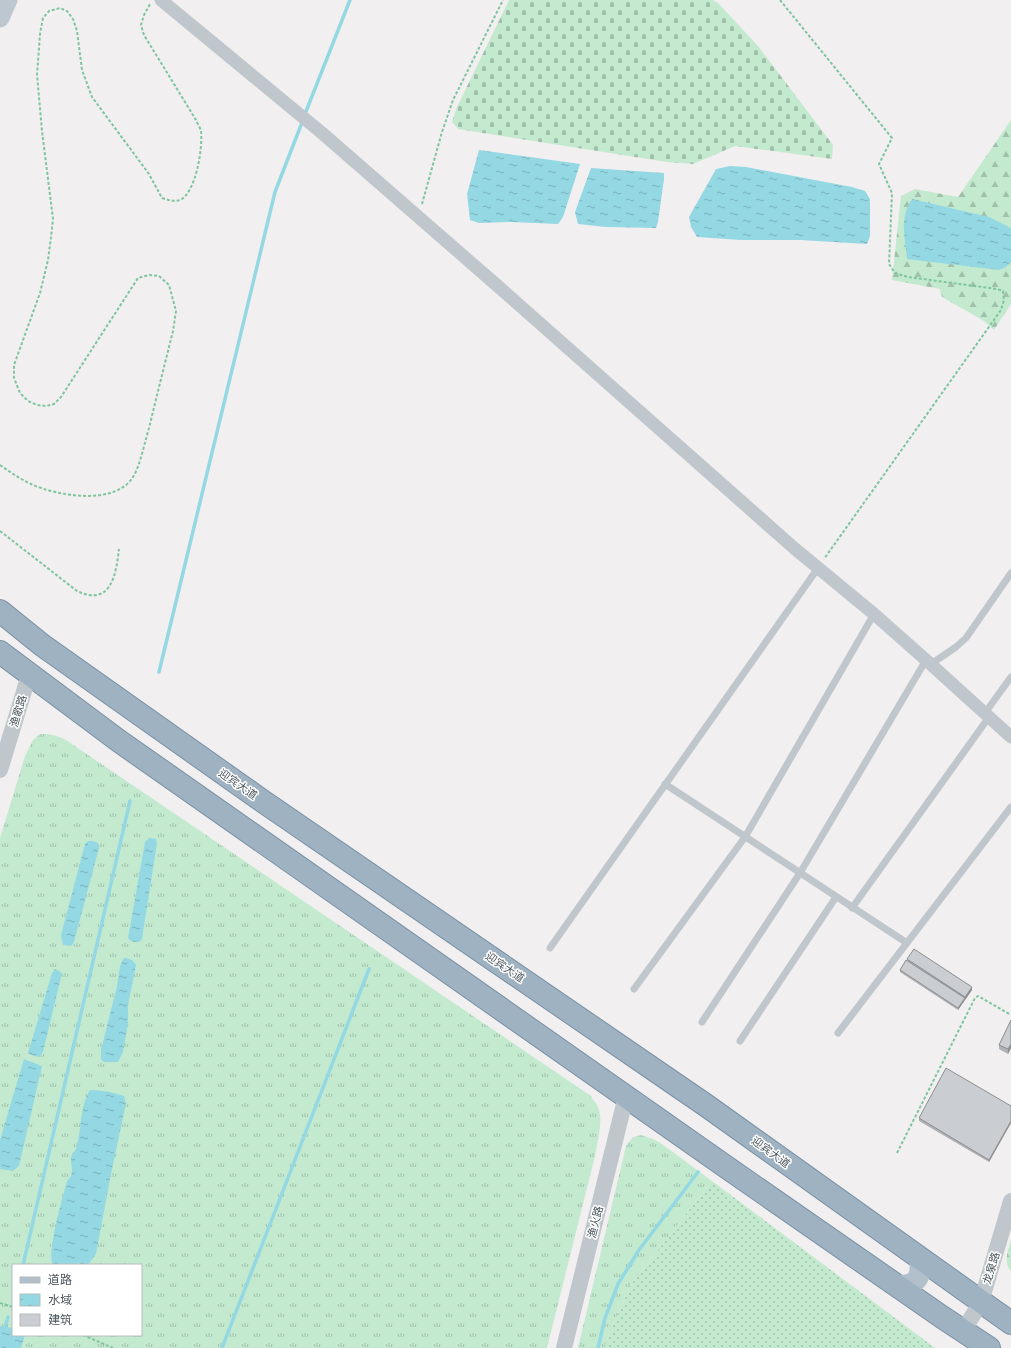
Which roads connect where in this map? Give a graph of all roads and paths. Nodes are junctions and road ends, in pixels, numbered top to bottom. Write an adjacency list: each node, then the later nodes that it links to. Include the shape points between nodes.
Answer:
1 (8, 0): 6 (main road)
2 (152, 0): 8 (path, via 141,25 144,35 201,130 199,157 191,187 180,200 162,198 148,174 92,97 82,70 73,19 67,11 60,8 48,11 43,18 40,34 37,75 53,219 48,260 40,293 14,365 14,378 20,393 28,401 41,406 54,404 138,278 159,276 169,285 176,311 174,331 143,452 133,477 124,486 112,492 94,495 56,492 32,484)
3 (161, 0): 7 (street, via 285,101)
4 (503, 0): 7 (path, via 453,100)
5 (780, 0): 11 (path, via 892,138 879,164 892,193 889,264 895,273 997,289 1003,291 1004,300 1001,310)
6 (0, 18)
7 (418, 216): 11 (street)
8 (0, 466)
9 (0, 532): 10 (path, via 86,596 104,593 112,585)
10 (119, 550)
11 (818, 568): 14 (street); 22 (lane)
12 (1011, 573): 16 (lane, via 966,638 956,647)
13 (0, 611): 38 (highway, 迎宾大道, via 42,645 261,800 707,1106)
14 (874, 614): 16 (street); 24 (lane)
15 (0, 652): 17 (highway)
16 (929, 662): 19 (street); 25 (lane)
17 (29, 674): 21 (street, 渔歌路); 35 (highway, via 119,741)
18 (1011, 677): 19 (lane)
19 (987, 715): 20 (street); 27 (lane)
20 (1011, 737)
21 (0, 770)
22 (665, 784): 24 (lane); 29 (lane)
23 (1011, 807): 28 (lane)
24 (745, 837): 25 (lane); 30 (lane)
25 (800, 873): 26 (lane); 32 (lane)
26 (836, 897): 27 (lane); 34 (lane)
27 (852, 908): 28 (lane)
28 (907, 944): 33 (lane)
29 (550, 948)
30 (634, 989)
31 (1011, 1015): 36 (path, via 984,998 975,998)
32 (702, 1022)
33 (838, 1033)
34 (740, 1041)
35 (626, 1096): 39 (highway); 47 (street, 渔火路)
36 (897, 1153)
37 (1011, 1201): 40 (street, 龙泉路)
38 (920, 1258): 39 (main road, via 920,1276 915,1282); 40 (highway, 迎宾大道)
39 (898, 1286): 44 (highway)
40 (981, 1302): 43 (highway, 迎宾大道); 44 (street, 龙泉路)
41 (0, 1303): 42 (path)
42 (12, 1307)
43 (1011, 1323)
44 (963, 1331): 48 (highway)
45 (85, 1336): 46 (path)
46 (113, 1348)
47 (564, 1348)
48 (989, 1348)

